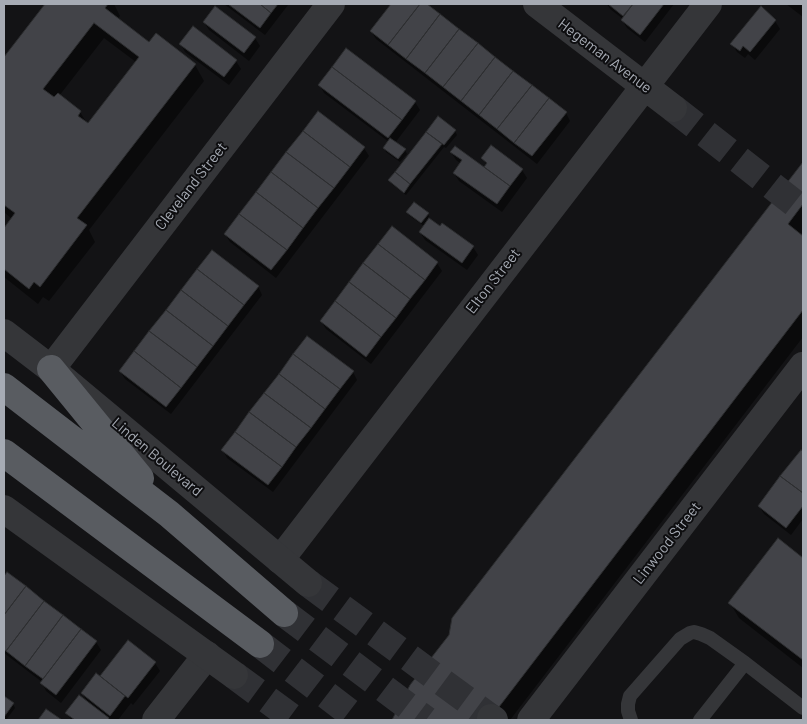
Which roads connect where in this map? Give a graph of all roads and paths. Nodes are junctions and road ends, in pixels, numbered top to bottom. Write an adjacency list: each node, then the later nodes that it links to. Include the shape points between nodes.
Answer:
1 (330, 4): 8 (street, Cleveland Street)
2 (537, 4): 4 (street, Hegeman Avenue)
3 (708, 4): 4 (street, Elton Street)
4 (644, 85): 5 (street, Hegeman Avenue); 13 (street, Elton Street)
5 (673, 108)
6 (4, 333): 8 (street, Linden Boulevard)
7 (803, 366): 22 (street, Linwood Street)
8 (51, 369): 12 (highway); 13 (street, Linden Boulevard)
9 (4, 387): 12 (highway)
10 (4, 453): 16 (highway)
11 (4, 510): 17 (street)
12 (169, 514): 15 (highway)
13 (280, 560): 14 (street, Linden Boulevard)
14 (308, 583)
15 (284, 613)
16 (260, 644)
17 (207, 655): 19 (street); 21 (street)
18 (745, 663): 20 (lane); 23 (lane, via 710,638 690,633 680,639 630,696 628,711); 24 (lane)
19 (234, 676)
20 (803, 708)
21 (156, 720)
22 (531, 720)
23 (631, 720)
24 (700, 720)

